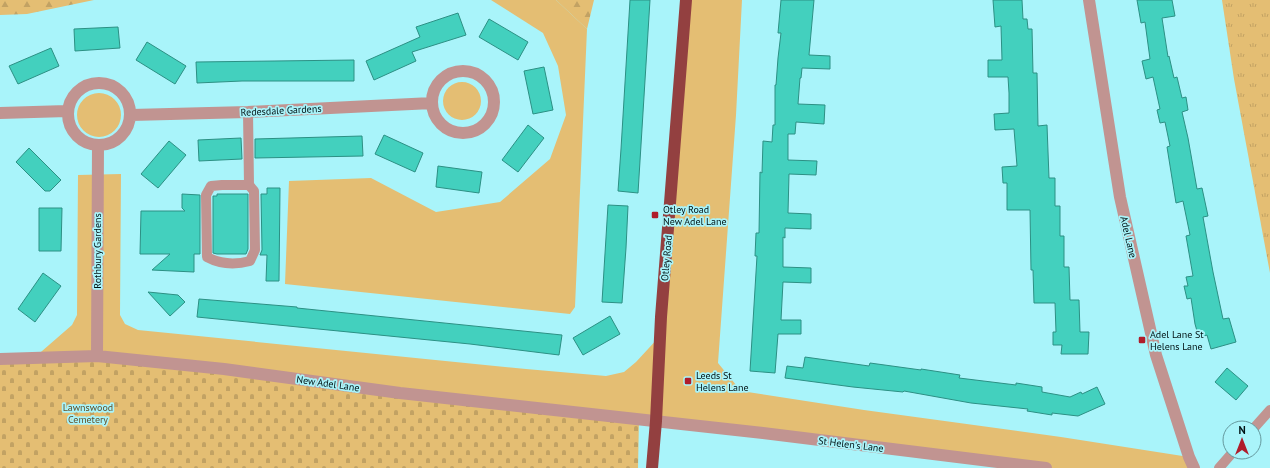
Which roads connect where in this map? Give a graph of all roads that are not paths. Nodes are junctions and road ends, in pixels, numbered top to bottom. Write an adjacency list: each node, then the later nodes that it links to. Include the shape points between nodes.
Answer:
1 (686, 0): 14 (highway, Otley Road, via 661,317)
2 (1089, 0): 18 (street, Adel Lane, via 1120,197 1156,355)
3 (432, 103): 3 (street, via 438,83 446,75 456,71 472,71 481,76 492,88 495,98 489,119 467,133 444,126 434,112); 6 (street, Redesdale Gardens)
4 (67, 111): 5 (street); 7 (street, via 70,100 78,90 95,82 115,86 123,93); 8 (street, via 71,129 82,141)
5 (0, 112)
6 (248, 112): 7 (street, Redesdale Gardens); 9 (lane)
7 (131, 115): 8 (street, via 123,134 110,143)
8 (98, 145): 10 (street, Rothbury Gardens)
9 (249, 185): 9 (lane, via 254,192 255,250 250,261 217,262 206,257 206,195 211,186)
10 (97, 356): 11 (street, New Adel Lane); 14 (street, New Adel Lane)
11 (0, 359)
12 (1270, 410): 13 (lane)
13 (1261, 420)
14 (656, 421): 16 (highway, Otley Road); 17 (street, St Helen's Lane)
15 (1226, 460): 19 (lane)
16 (652, 468)
17 (1046, 468)
18 (1194, 468)
19 (1219, 468)

